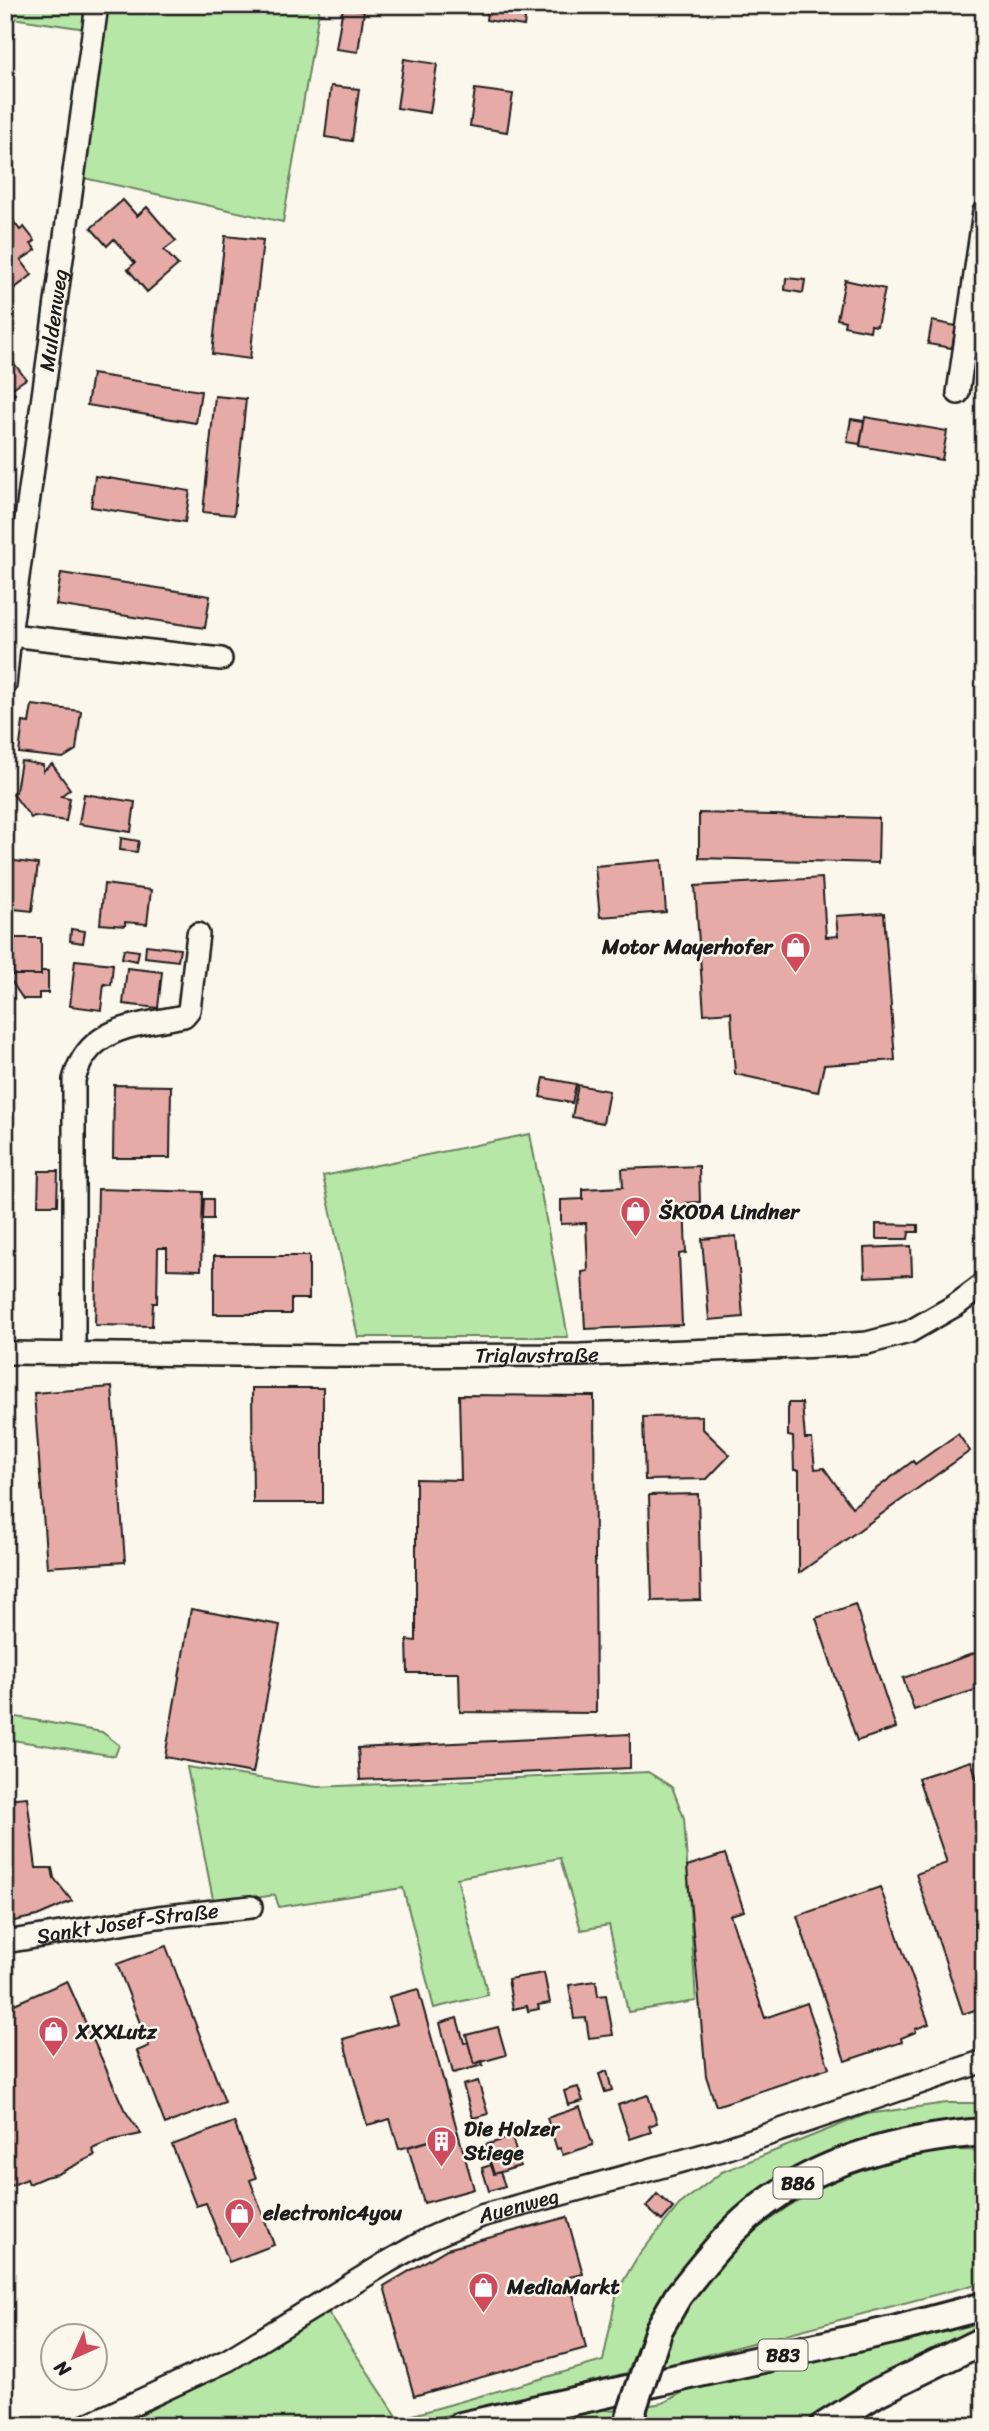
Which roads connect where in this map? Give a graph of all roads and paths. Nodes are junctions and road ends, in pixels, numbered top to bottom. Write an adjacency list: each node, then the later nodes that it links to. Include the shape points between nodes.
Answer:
1 (97, 5): 4 (street, Muldenweg)
2 (984, 212): 3 (street)
3 (958, 393)
4 (10, 635): 5 (street); 6 (street, Muldenweg)
5 (221, 659)
6 (5, 685)
7 (198, 934): 10 (street, via 189,1010 184,1016 115,1031 95,1041 78,1065 74,1080)
8 (984, 1284): 10 (street, Triglavstraße, via 909,1332 867,1343 580,1355)
9 (5, 1353): 10 (street, Triglavstraße)
10 (74, 1354)
11 (251, 1907): 12 (street, Sankt Josef-Straße)
12 (5, 1942)
13 (984, 2062): 21 (street, Auenweg, via 710,2154 481,2216 428,2239 228,2360)
14 (984, 2132): 15 (main road)
15 (956, 2136): 16 (main road); 23 (main road, B86, bridge, via 859,2154 776,2196 735,2228 678,2296 659,2329)
16 (984, 2141)
17 (984, 2290): 19 (main road, via 918,2307)
18 (984, 2306): 19 (main road, B83)
19 (897, 2329): 22 (main road, B83)
20 (984, 2340): 24 (main road, via 878,2392)
21 (85, 2426)
22 (461, 2426)
23 (627, 2426)
24 (824, 2426)

